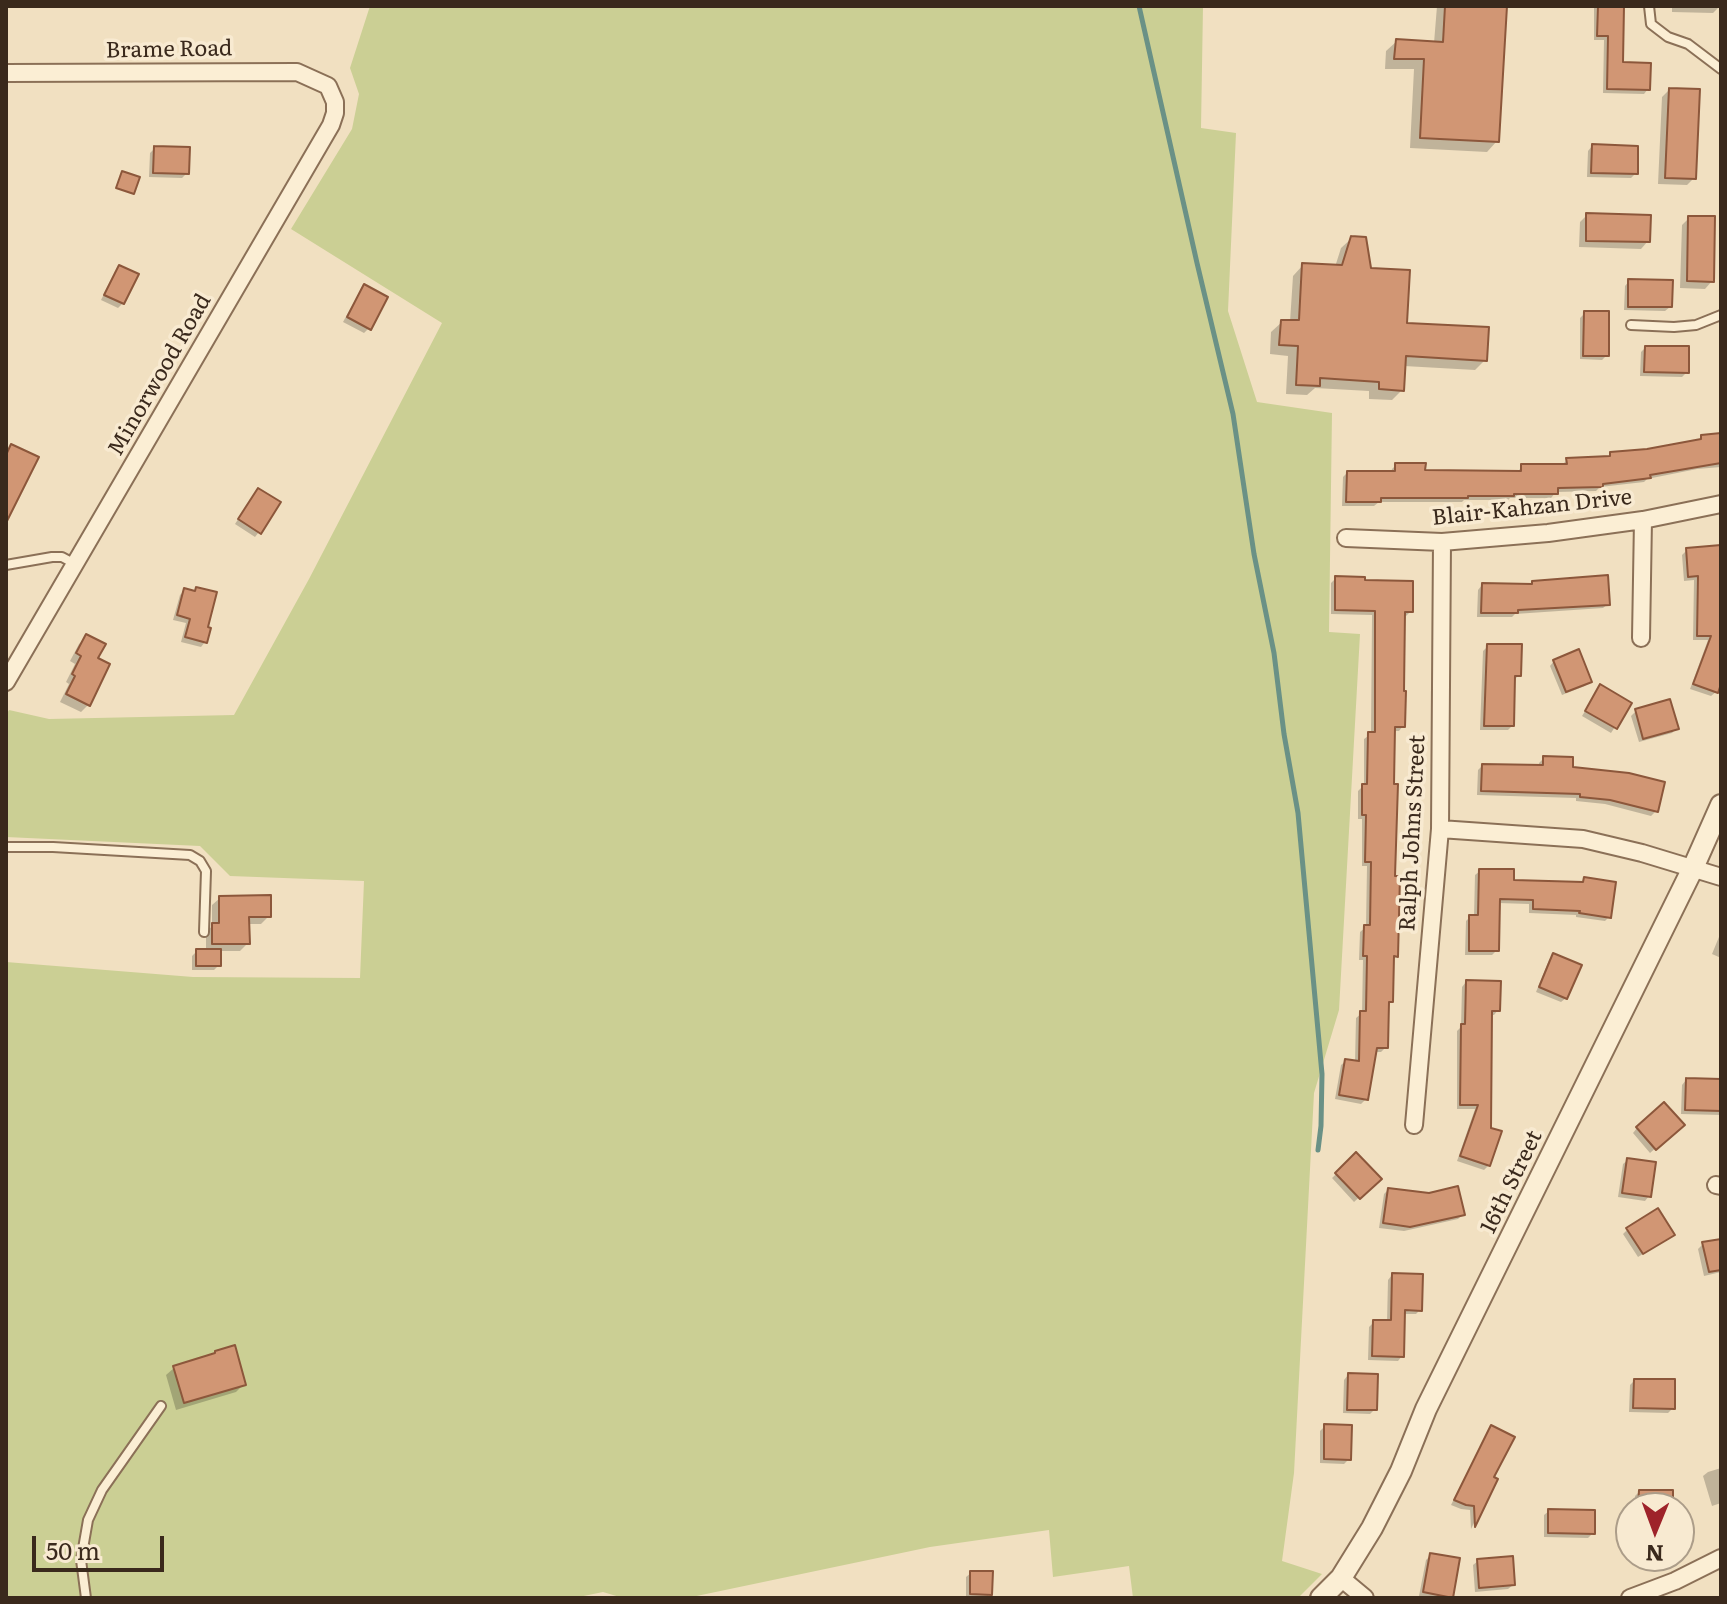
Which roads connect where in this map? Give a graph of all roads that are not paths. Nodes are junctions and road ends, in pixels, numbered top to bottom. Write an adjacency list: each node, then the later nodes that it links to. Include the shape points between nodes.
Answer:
1 (1649, 6): 2 (lane, via 1651,24)
2 (1721, 69)
3 (6, 73): 4 (street, Brame Road, via 286,70)
4 (328, 86): 11 (street, Minorwood Road, via 335,102 331,125)
5 (1721, 315): 6 (lane, via 1696,325)
6 (1631, 325)
7 (1721, 504): 8 (street, Blair-Kahzan Drive)
8 (1643, 520): 10 (street, Blair-Kahzan Drive); 13 (street)
9 (1346, 538): 10 (street, Blair-Kahzan Drive)
10 (1442, 542): 16 (street, Ralph Johns Street)
11 (75, 564): 12 (lane, via 52,557); 14 (street, Minorwood Road)
12 (6, 565)
13 (1641, 638)
14 (6, 682)
15 (1721, 805): 18 (street, 16th Street)
16 (1440, 829): 18 (street, via 1583,839); 21 (street, Ralph Johns Street)
17 (6, 847): 20 (lane, via 190,855 206,871)
18 (1693, 868): 19 (street); 24 (street, 16th Street, via 1426,1409 1401,1471)
19 (1721, 877)
20 (204, 932)
21 (1414, 1125)
22 (161, 1406): 25 (lane, via 102,1490 88,1520 81,1560)
23 (1721, 1558): 28 (street)
24 (1341, 1578): 26 (street, 16th Street); 27 (street)
25 (86, 1598)
26 (1321, 1598)
27 (1365, 1598)
28 (1630, 1598)

